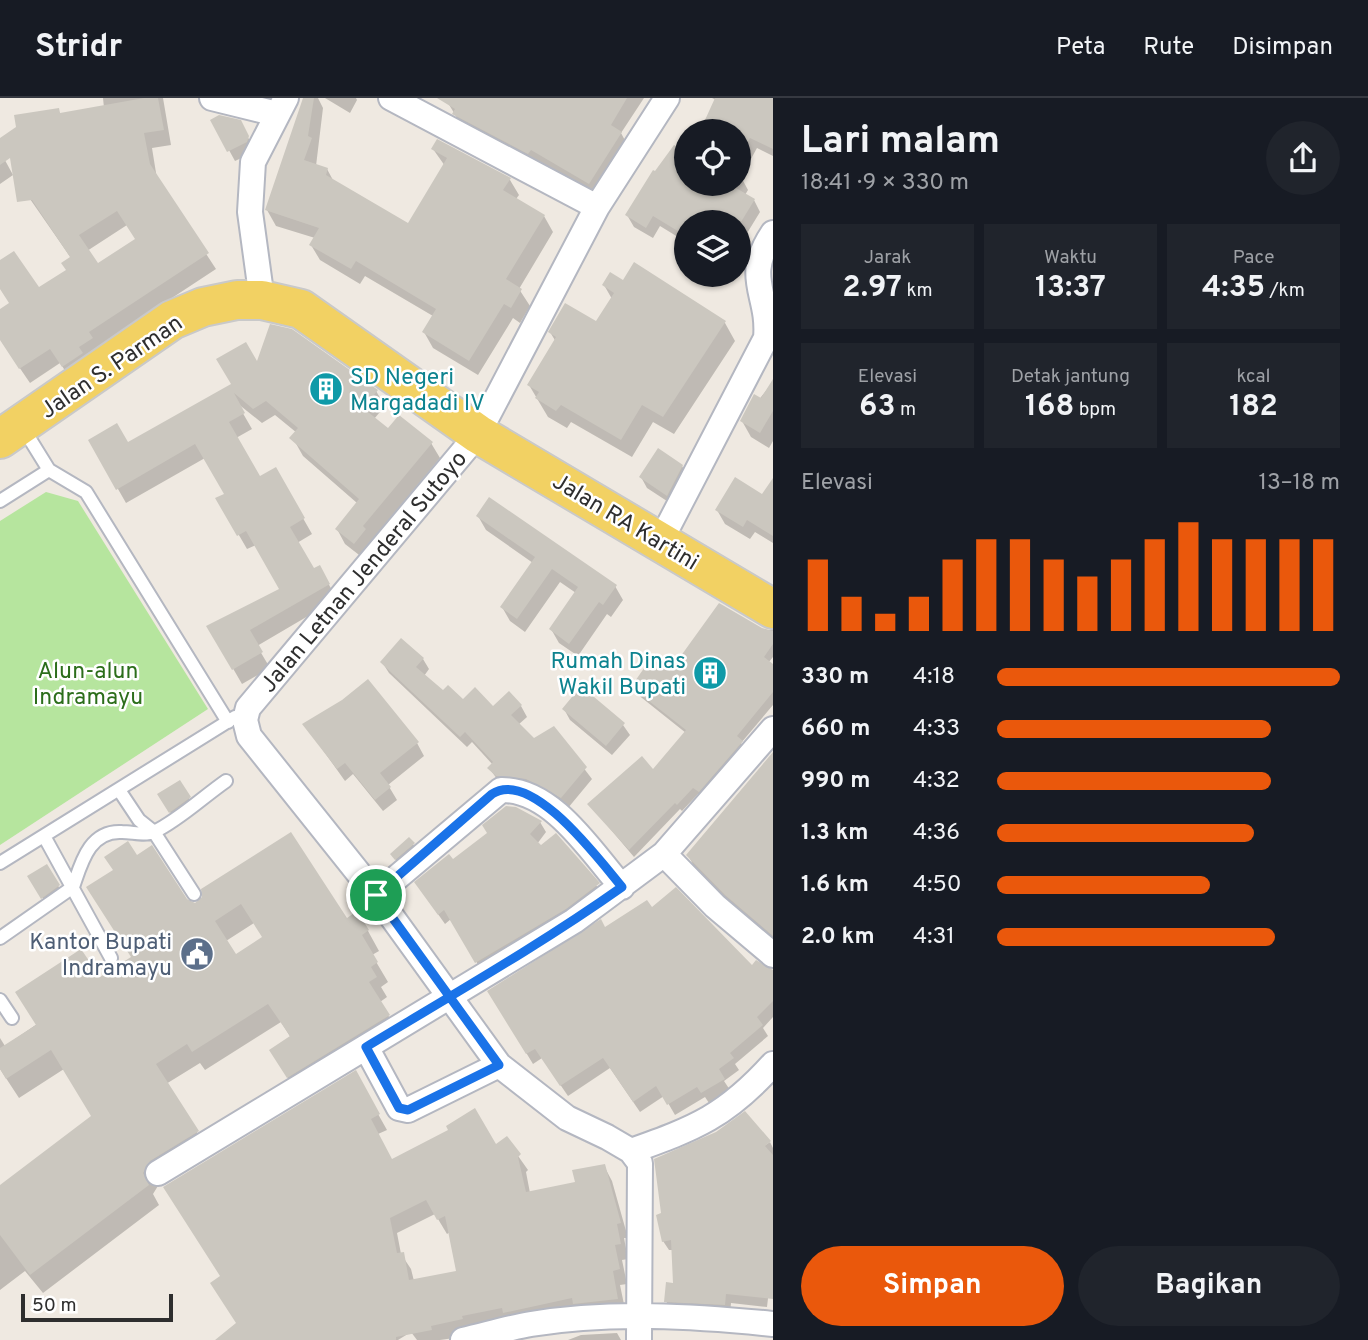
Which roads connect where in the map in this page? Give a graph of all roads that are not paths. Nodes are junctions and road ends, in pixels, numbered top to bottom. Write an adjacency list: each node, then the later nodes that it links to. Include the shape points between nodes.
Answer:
1 (212, 98): 4 (street)
2 (667, 98): 5 (street, Jalan Letnan Jenderal Sutoyo)
3 (408, 101): 5 (street)
4 (281, 106): 7 (street, via 253,162 250,212)
5 (597, 207): 9 (street, Jalan Letnan Jenderal Sutoyo)
6 (773, 233): 12 (street, via 757,263 768,323 766,338)
7 (262, 300): 8 (main road, Jalan S. Parman, via 203,307 172,320); 9 (main road, Jalan S. Parman, via 301,309)
8 (11, 433): 10 (lane)
9 (478, 434): 12 (main road, Jalan RA Kartini); 14 (street, Jalan Letnan Jenderal Sutoyo)
10 (49, 470): 11 (lane); 14 (lane, via 86,492)
11 (0, 501)
12 (660, 542): 13 (main road, Jalan RA Kartini)
13 (773, 609)
14 (238, 715): 17 (lane, Jalan Letnan Jenderal Sutoyo); 25 (street, via 245,720 249,736)
15 (773, 729): 20 (street)
16 (226, 781): 18 (lane)
17 (119, 790): 18 (lane); 19 (lane, Jalan Letnan Jenderal Sutoyo)
18 (153, 832): 22 (lane, via 119,831 97,840 80,858); 24 (lane)
19 (44, 836): 21 (lane, Jalan Letnan Jenderal Sutoyo); 22 (lane)
20 (664, 853): 23 (street); 27 (street, via 715,906)
21 (0, 863)
22 (73, 887): 26 (lane); 28 (lane)
23 (622, 887): 25 (street, via 562,818 534,798 504,790 492,794); 29 (street)
24 (194, 894)
25 (376, 895): 29 (street)
26 (0, 938)
27 (773, 955)
28 (111, 958)
29 (449, 996): 32 (street); 34 (street)
30 (0, 1000): 31 (lane)
31 (12, 1018)
32 (366, 1047): 34 (street, via 399,1108 408,1110); 36 (street)
33 (773, 1064): 35 (street, via 753,1086 703,1124)
34 (499, 1065): 35 (street, via 567,1118)
35 (631, 1151): 38 (street, via 640,1163 642,1181)
36 (158, 1172)
37 (773, 1324): 38 (street)
38 (640, 1328): 39 (street, via 530,1324)
39 (463, 1340)

